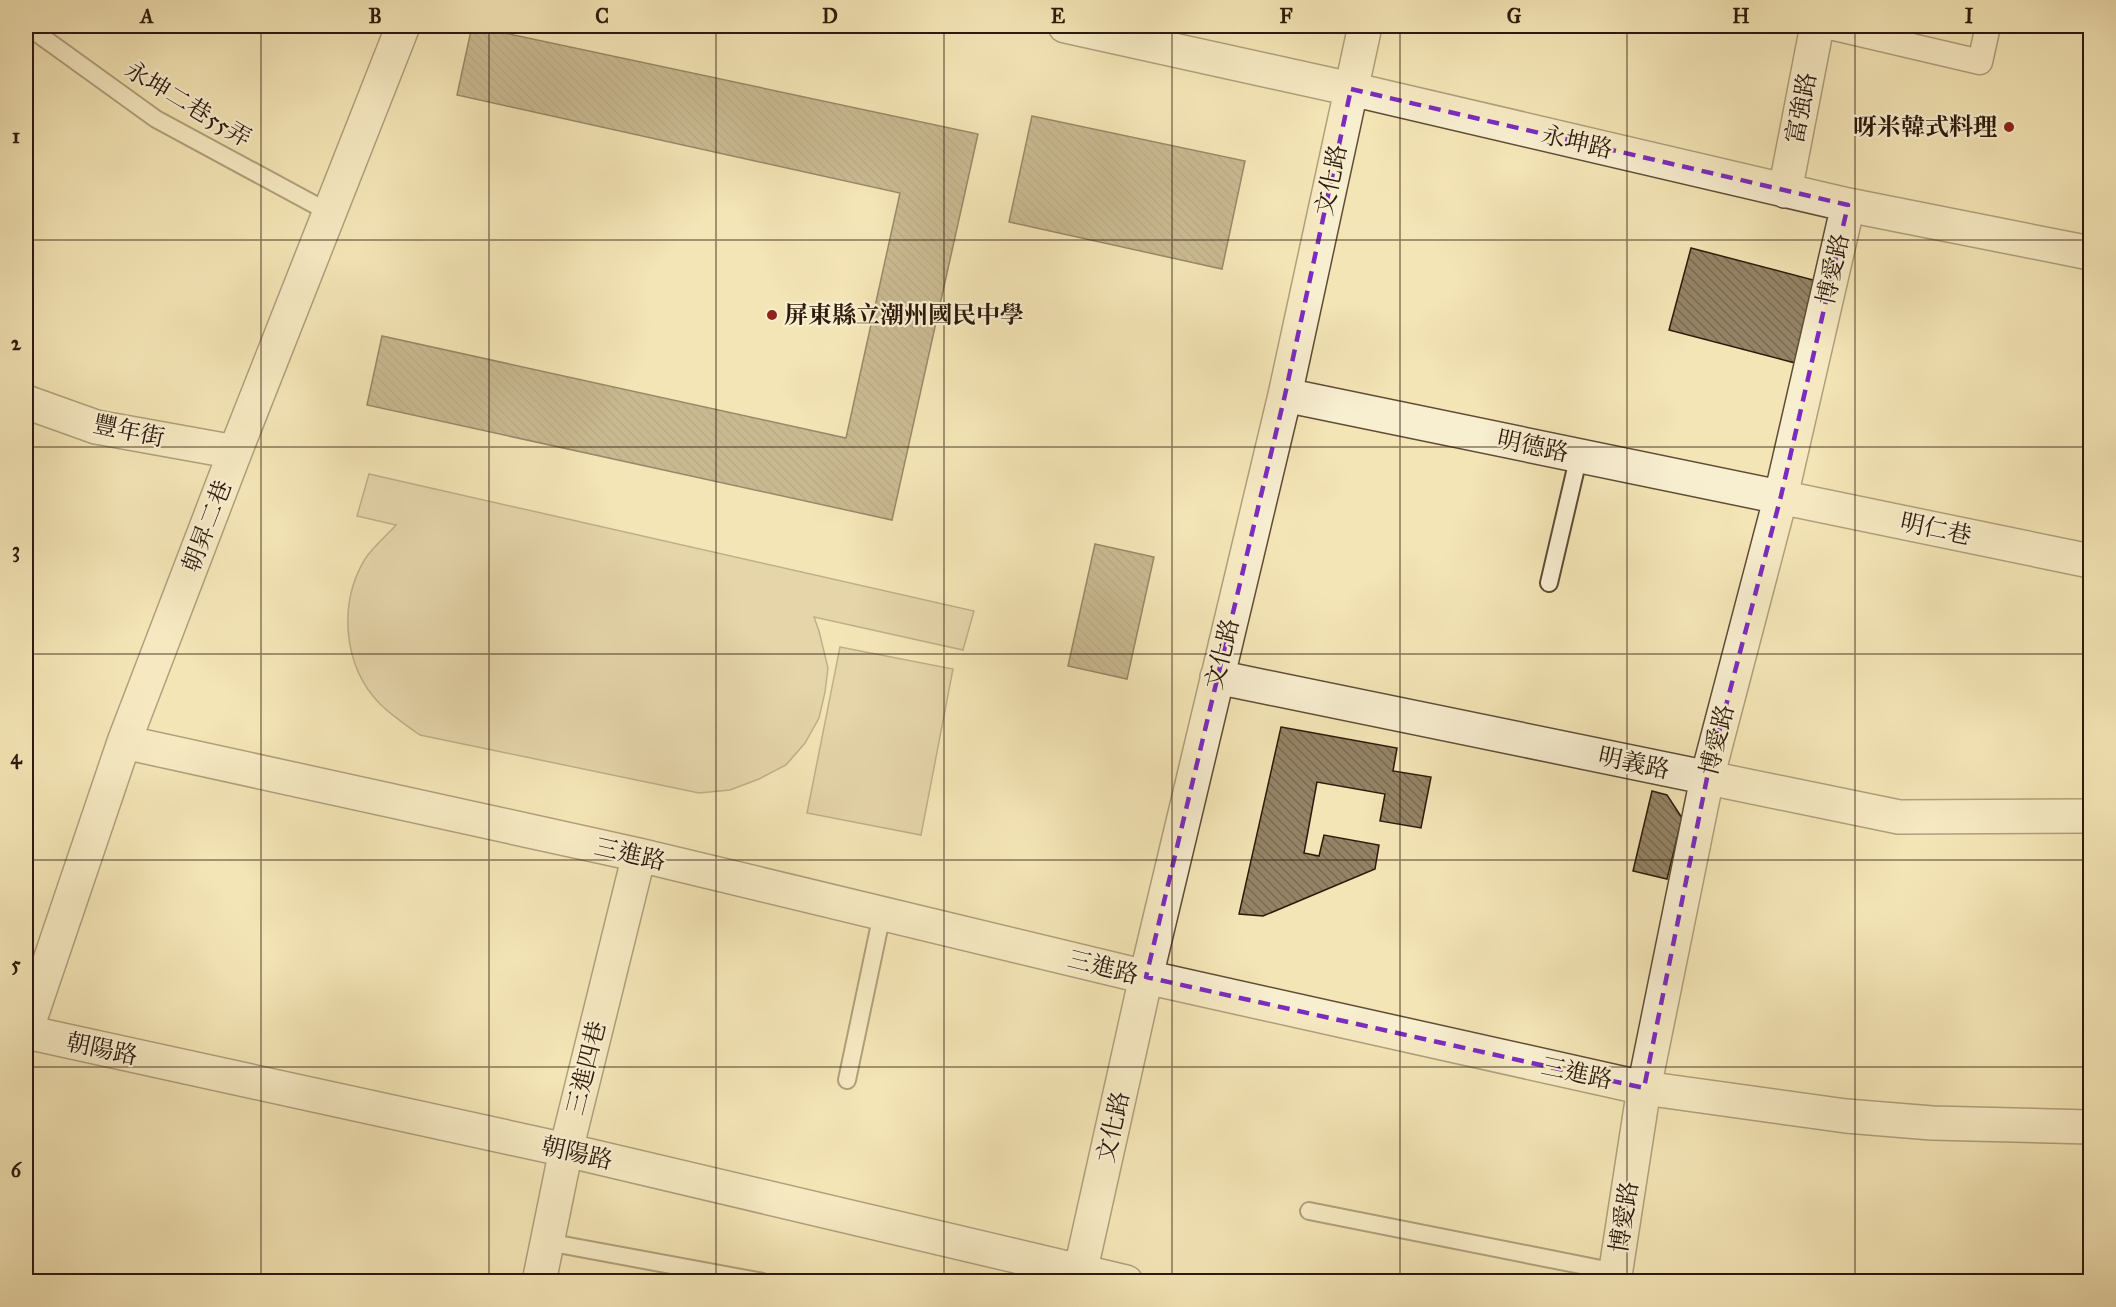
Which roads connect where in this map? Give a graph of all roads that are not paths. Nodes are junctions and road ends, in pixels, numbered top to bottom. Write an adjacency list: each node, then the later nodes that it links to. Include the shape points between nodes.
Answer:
1 (27, 26): 11 (lane, 永坤二巷55弄, via 156,118)
2 (403, 26): 11 (street, 朝昇二巷)
3 (1065, 26): 8 (street, 永坤路)
4 (1365, 26): 8 (street, 文化路)
5 (1817, 26): 9 (street, 富強路)
6 (1826, 26): 7 (street, via 1980,62)
7 (1988, 26)
8 (1351, 89): 9 (street, 永坤路); 13 (street, 文化路)
9 (1785, 191): 10 (street, 永坤路)
10 (1848, 205): 12 (street, 永坤路); 17 (street, 博愛路)
11 (330, 213): 15 (street, 朝昇二巷)
12 (2091, 253)
13 (1285, 395): 16 (street, 明德路); 20 (street, 文化路)
14 (26, 402): 15 (street, 豐年街, via 96,426)
15 (235, 452): 21 (street, 朝昇二巷)
16 (1579, 455): 17 (street, 明德路); 19 (lane)
17 (1781, 496): 18 (street, 明仁巷); 22 (street, 博愛路)
18 (2091, 561)
19 (1549, 583)
20 (1217, 677): 22 (street, 明義路); 26 (street, 文化路)
21 (124, 742): 24 (street, 三進路); 27 (street, 朝昇二巷)
22 (1707, 778): 23 (street, 明義路, via 1899,817); 29 (street, 博愛路)
23 (2091, 816)
24 (639, 855): 25 (street, 三進路); 31 (street, 三進四巷)
25 (882, 914): 26 (street, 三進路); 28 (lane)
26 (1146, 977): 29 (street, 三進路); 34 (street, 文化路)
27 (26, 1032): 31 (street, 朝陽路)
28 (847, 1080)
29 (1644, 1088): 30 (street, 三進路, via 1846,1116 1932,1123); 35 (street, 博愛路)
30 (2091, 1127)
31 (566, 1150): 33 (street, 三進四巷); 34 (street, 朝陽路)
32 (1309, 1211): 35 (lane)
33 (547, 1242): 36 (street, 三進四巷); 37 (lane)
34 (1079, 1276): 38 (street, 朝陽路)
35 (1615, 1277)
36 (539, 1281)
37 (763, 1281)
38 (1126, 1281)

